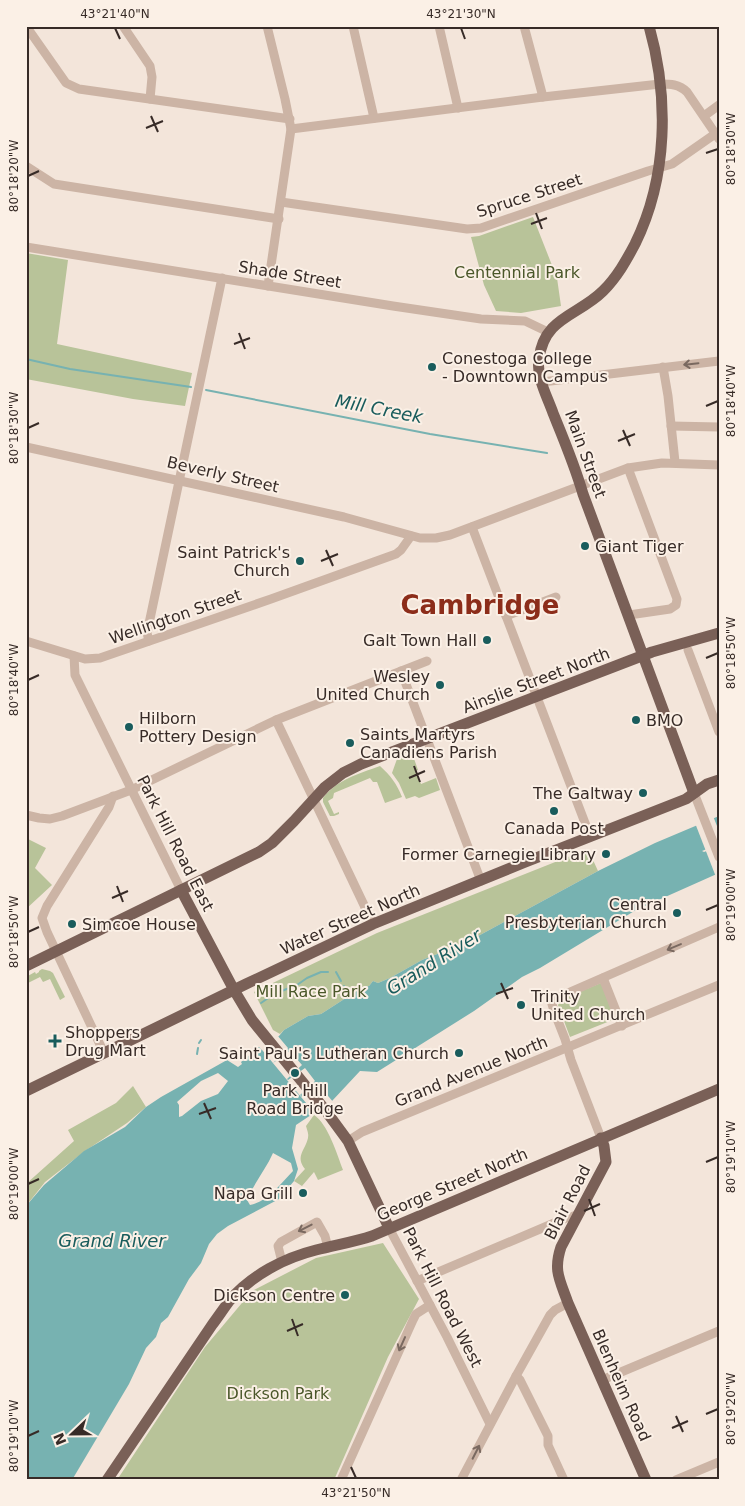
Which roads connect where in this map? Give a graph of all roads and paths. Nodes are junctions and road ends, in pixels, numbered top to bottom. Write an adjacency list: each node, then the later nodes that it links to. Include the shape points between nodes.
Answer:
1 (26, 26): 10 (street, via 73,87)
2 (123, 26): 10 (street, via 150,66)
3 (267, 26): 15 (street)
4 (353, 26): 14 (street)
5 (439, 26): 12 (street)
6 (524, 26): 9 (street)
7 (648, 26): 8 (main road, Main Street)
8 (660, 84): 9 (street); 13 (street, via 684,89); 18 (main road, Main Street)
9 (543, 96): 12 (street)
10 (150, 99): 15 (street)
11 (719, 105): 13 (street)
12 (458, 108): 14 (street)
13 (704, 116): 16 (street)
14 (374, 118): 15 (street)
15 (291, 124): 19 (street)
16 (717, 136): 18 (street, Spruce Street, via 672,164)
17 (26, 166): 20 (street, via 54,184)
18 (659, 168): 19 (street, Spruce Street, via 474,229); 24 (main road, Main Street, via 645,221 616,276 602,293 558,321)
19 (281, 202): 20 (street)
20 (279, 219): 23 (street)
21 (26, 247): 22 (street, Shade Street)
22 (222, 278): 23 (street, Shade Street); 34 (street)
23 (268, 286): 24 (street, Shade Street, via 481,319 525,321)
24 (548, 332): 27 (main road, Main Street, via 539,359)
25 (719, 361): 26 (street, one-way to 26)
26 (663, 367): 27 (street); 28 (street)
27 (542, 382): 35 (main road, Main Street)
28 (672, 426): 29 (street); 31 (street)
29 (719, 427)
30 (26, 447): 34 (street, Beverly Street)
31 (675, 462): 32 (street); 33 (street)
32 (719, 465)
33 (628, 468): 35 (street); 39 (street, via 677,599 676,605 670,608)
34 (179, 480): 37 (street, Beverly Street, via 344,517); 43 (street, via 147,633)
35 (580, 486): 36 (street); 39 (main road, Main Street)
36 (472, 527): 37 (street, via 436,538); 40 (street)
37 (411, 536): 43 (street, Wellington Street, via 396,554)
38 (556, 597): 40 (street)
39 (629, 615): 46 (main road, Main Street)
40 (506, 616): 49 (street)
41 (719, 633): 46 (main road, Ainslie Street North)
42 (26, 641): 45 (street, Wellington Street)
43 (149, 642): 45 (street, Wellington Street, via 96,659)
44 (688, 650): 51 (street)
45 (74, 656): 54 (street, Park Hill Road East, via 75,675)
46 (643, 656): 49 (main road, Ainslie Street North); 55 (main road, Main Street)
47 (427, 661): 48 (street)
48 (401, 671): 50 (street); 52 (street)
49 (537, 697): 52 (main road, Ainslie Street North); 59 (street)
50 (276, 720): 54 (street); 57 (street)
51 (719, 732)
52 (427, 739): 57 (main road, Ainslie Street North, via 343,773); 61 (street)
53 (719, 780): 55 (main road, Water Street North)
54 (131, 790): 56 (street); 62 (street, Park Hill Road East)
55 (694, 793): 59 (main road, Water Street North); 60 (street, Main Street)
56 (113, 796): 58 (street, via 50,819); 65 (street, via 42,918)
57 (314, 799): 62 (main road, Ainslie Street North, via 259,852); 63 (street)
58 (26, 814)
59 (590, 836): 61 (main road, Water Street North)
60 (719, 857)
61 (481, 881): 63 (main road, Water Street North)
62 (181, 890): 65 (main road, Ainslie Street North); 69 (main road, Park Hill Road East)
63 (373, 924): 69 (main road, Water Street North)
64 (719, 928): 67 (street, one-way to 67)
65 (56, 950): 66 (main road, Ainslie Street North); 73 (street)
66 (26, 966)
67 (603, 978): 70 (street); 72 (street, Blair Road, via 554,999 552,1004)
68 (719, 985): 70 (street, Grand Avenue North)
69 (234, 990): 71 (main road, Park Hill Road East); 73 (main road, Water Street North)
70 (622, 1026): 72 (street, Grand Avenue North)
71 (266, 1038): 77 (main road, Park Hill Road West)
72 (567, 1048): 76 (street, Blair Road); 77 (street, Grand Avenue North, via 362,1132)
73 (104, 1053): 75 (main road, Water Street North)
74 (719, 1089): 76 (main road, George Street North)
75 (26, 1091)
76 (600, 1138): 78 (main road, Blair Road, via 606,1162); 79 (main road, George Street North)
77 (348, 1141): 79 (main road, Park Hill Road West)
78 (577, 1215): 82 (street); 83 (main road, Blair Road, via 558,1258 557,1273)
79 (389, 1228): 80 (main road, George Street North, via 361,1240); 82 (street, Park Hill Road West)
80 (328, 1248): 81 (main road, George Street North); 81 (street, one-way to 81, via 317,1222 280,1242)
81 (282, 1262): 90 (main road, George Street North, via 264,1272 230,1300)
82 (417, 1281): 84 (street, Park Hill Road West)
83 (568, 1303): 86 (street, via 550,1315); 87 (main road, Blenheim Road)
84 (430, 1306): 88 (street, Park Hill Road West); 91 (street, one-way to 91, via 416,1314)
85 (719, 1331): 87 (street)
86 (516, 1376): 88 (street); 93 (street, via 548,1436 548,1445)
87 (602, 1380): 94 (main road, Blenheim Road)
88 (490, 1424): 92 (street, one-way to 88)
89 (719, 1462): 95 (street)
90 (107, 1480)
91 (340, 1480)
92 (461, 1480)
93 (564, 1480)
94 (646, 1480)
95 (676, 1480)

